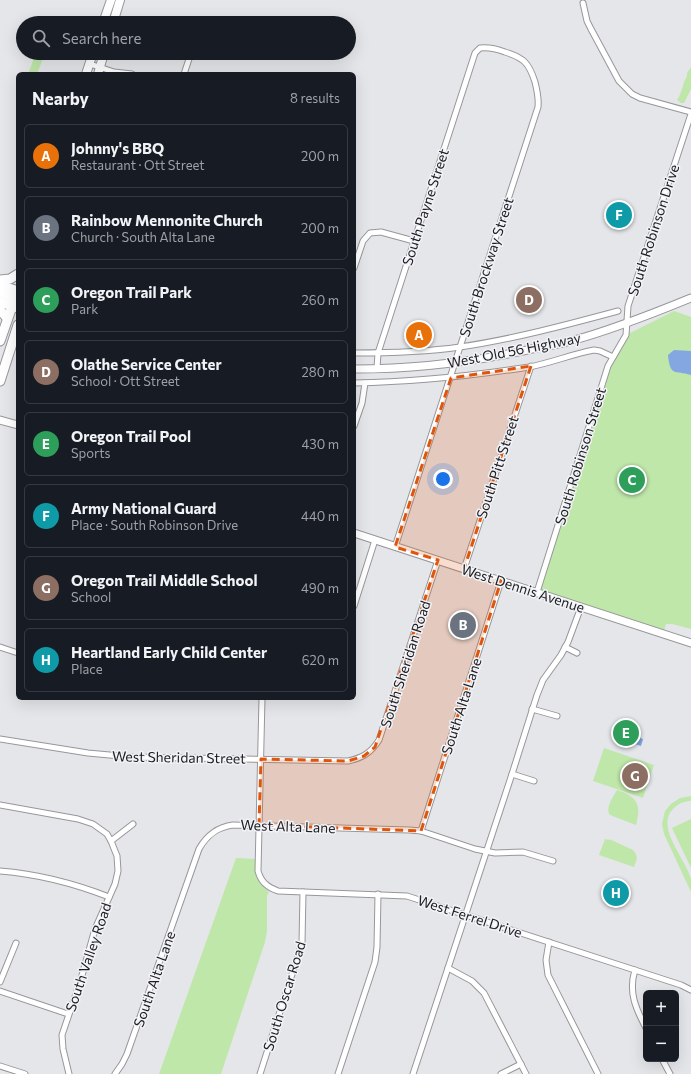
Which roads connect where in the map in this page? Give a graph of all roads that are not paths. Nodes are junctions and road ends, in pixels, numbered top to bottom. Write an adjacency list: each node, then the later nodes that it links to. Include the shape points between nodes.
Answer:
1 (111, 0): 4 (main road)
2 (120, 0): 5 (main road)
3 (583, 3): 15 (street, via 589,25 625,88 640,98)
4 (105, 16)
5 (115, 16)
6 (480, 48): 16 (street, South Payne Street, via 476,53); 35 (street, South Brockway Street, via 499,50 521,59 529,66 539,99)
7 (91, 60): 10 (main road)
8 (102, 60): 11 (main road)
9 (189, 60): 14 (street)
10 (90, 64): 11 (street); 12 (main road)
11 (99, 71): 13 (street)
12 (87, 72)
13 (114, 72)
14 (185, 72)
15 (691, 113): 32 (street, South Robinson Drive, via 628,306)
16 (414, 241): 17 (street, via 375,232 366,236); 37 (street, South Payne Street)
17 (356, 262)
18 (16, 275): 19 (highway)
19 (0, 280)
20 (0, 285): 22 (highway)
21 (0, 293): 23 (highway)
22 (16, 296)
23 (16, 297)
24 (16, 297): 27 (highway)
25 (691, 298): 32 (street, West Old 56 Highway)
26 (16, 299): 31 (highway)
27 (0, 302)
28 (0, 310): 31 (highway)
29 (618, 311): 35 (street, via 544,331)
30 (16, 316): 31 (highway)
31 (7, 318): 34 (highway)
32 (628, 323): 38 (street, South Robinson Street, via 625,339); 39 (street, West Old 56 Highway, via 562,343)
33 (16, 337): 44 (highway)
34 (0, 341)
35 (459, 347): 37 (street); 39 (street, South Brockway Street)
36 (356, 353): 37 (street)
37 (378, 353): 41 (street, South Payne Street)
38 (613, 357): 40 (street, via 594,350); 56 (street, South Robinson Street)
39 (454, 362): 41 (street, West Old 56 Highway); 43 (street, South Brockway Street)
40 (531, 366): 43 (street); 54 (street, South Pitt Street)
41 (377, 368): 42 (street, West Old 56 Highway)
42 (356, 369)
43 (451, 378): 45 (street); 52 (street, South Brockway Street)
44 (0, 381)
45 (365, 383): 46 (street); 48 (street)
46 (356, 384)
47 (0, 420): 49 (street)
48 (356, 420)
49 (16, 424)
50 (356, 534): 51 (street, West Dennis Avenue)
51 (375, 540): 52 (street, West Dennis Avenue); 57 (street)
52 (395, 546): 53 (street, West Dennis Avenue)
53 (438, 560): 54 (street, West Dennis Avenue); 69 (street, South Sheridan Road, via 379,740 369,753)
54 (464, 569): 55 (street, West Dennis Avenue)
55 (501, 581): 56 (street, West Dennis Avenue); 75 (street, South Alta Lane)
56 (537, 592): 58 (street, West Dennis Avenue)
57 (356, 600)
58 (581, 607): 59 (street, West Dennis Avenue); 61 (street)
59 (691, 643)
60 (0, 647): 62 (street)
61 (565, 647): 63 (street); 65 (street, via 543,680)
62 (16, 652)
63 (577, 653)
64 (262, 700): 68 (street, West Ferrel Drive)
65 (532, 708): 66 (street); 70 (street)
66 (557, 716)
67 (0, 739): 68 (street, West Sheridan Street, via 108,755)
68 (261, 759): 69 (street, West Sheridan Street); 74 (street, West Ferrel Drive)
69 (359, 759)
70 (512, 774): 71 (street); 77 (street)
71 (534, 781)
72 (0, 805): 76 (street, South Valley Road, via 84,820 100,828)
73 (133, 824): 76 (street)
74 (259, 825): 75 (street, West Alta Lane); 80 (street, West Alta Lane, via 227,826 210,834 199,849); 81 (street, West Ferrel Drive, via 260,877 270,888 278,891)
75 (421, 831): 77 (street)
76 (111, 841): 83 (street, South Valley Road, via 117,856 118,871)
77 (486, 852): 78 (street, via 523,852); 84 (street)
78 (553, 861)
79 (0, 871): 83 (street, via 53,878)
80 (188, 881): 99 (street, South Alta Lane, via 128,1054)
81 (303, 892): 82 (street, West Ferrel Drive); 100 (street, South Oscar Road, via 302,943)
82 (378, 894): 84 (street, West Ferrel Drive, via 407,896); 101 (street, via 375,962)
83 (109, 897): 92 (street, South Valley Road, via 90,944)
84 (465, 914): 85 (street, West Ferrel Drive); 87 (street)
85 (549, 942): 88 (street, West Ferrel Drive); 105 (street, via 546,960 548,975)
86 (16, 943): 89 (street)
87 (448, 968): 95 (street, via 472,981 484,993); 102 (street)
88 (635, 970): 90 (street, West Ferrel Drive); 93 (street, via 633,998)
89 (0, 982)
90 (691, 990)
91 (0, 991): 92 (street)
92 (68, 1014): 98 (street, South Valley Road, via 62,1041)
93 (645, 1026)
94 (664, 1062): 106 (street)
95 (521, 1064): 103 (street); 104 (street)
96 (0, 1066): 97 (street)
97 (25, 1074)
98 (69, 1074)
99 (115, 1074)
100 (260, 1074)
101 (338, 1074)
102 (413, 1074)
103 (501, 1074)
104 (526, 1074)
105 (598, 1074)
106 (670, 1074)

